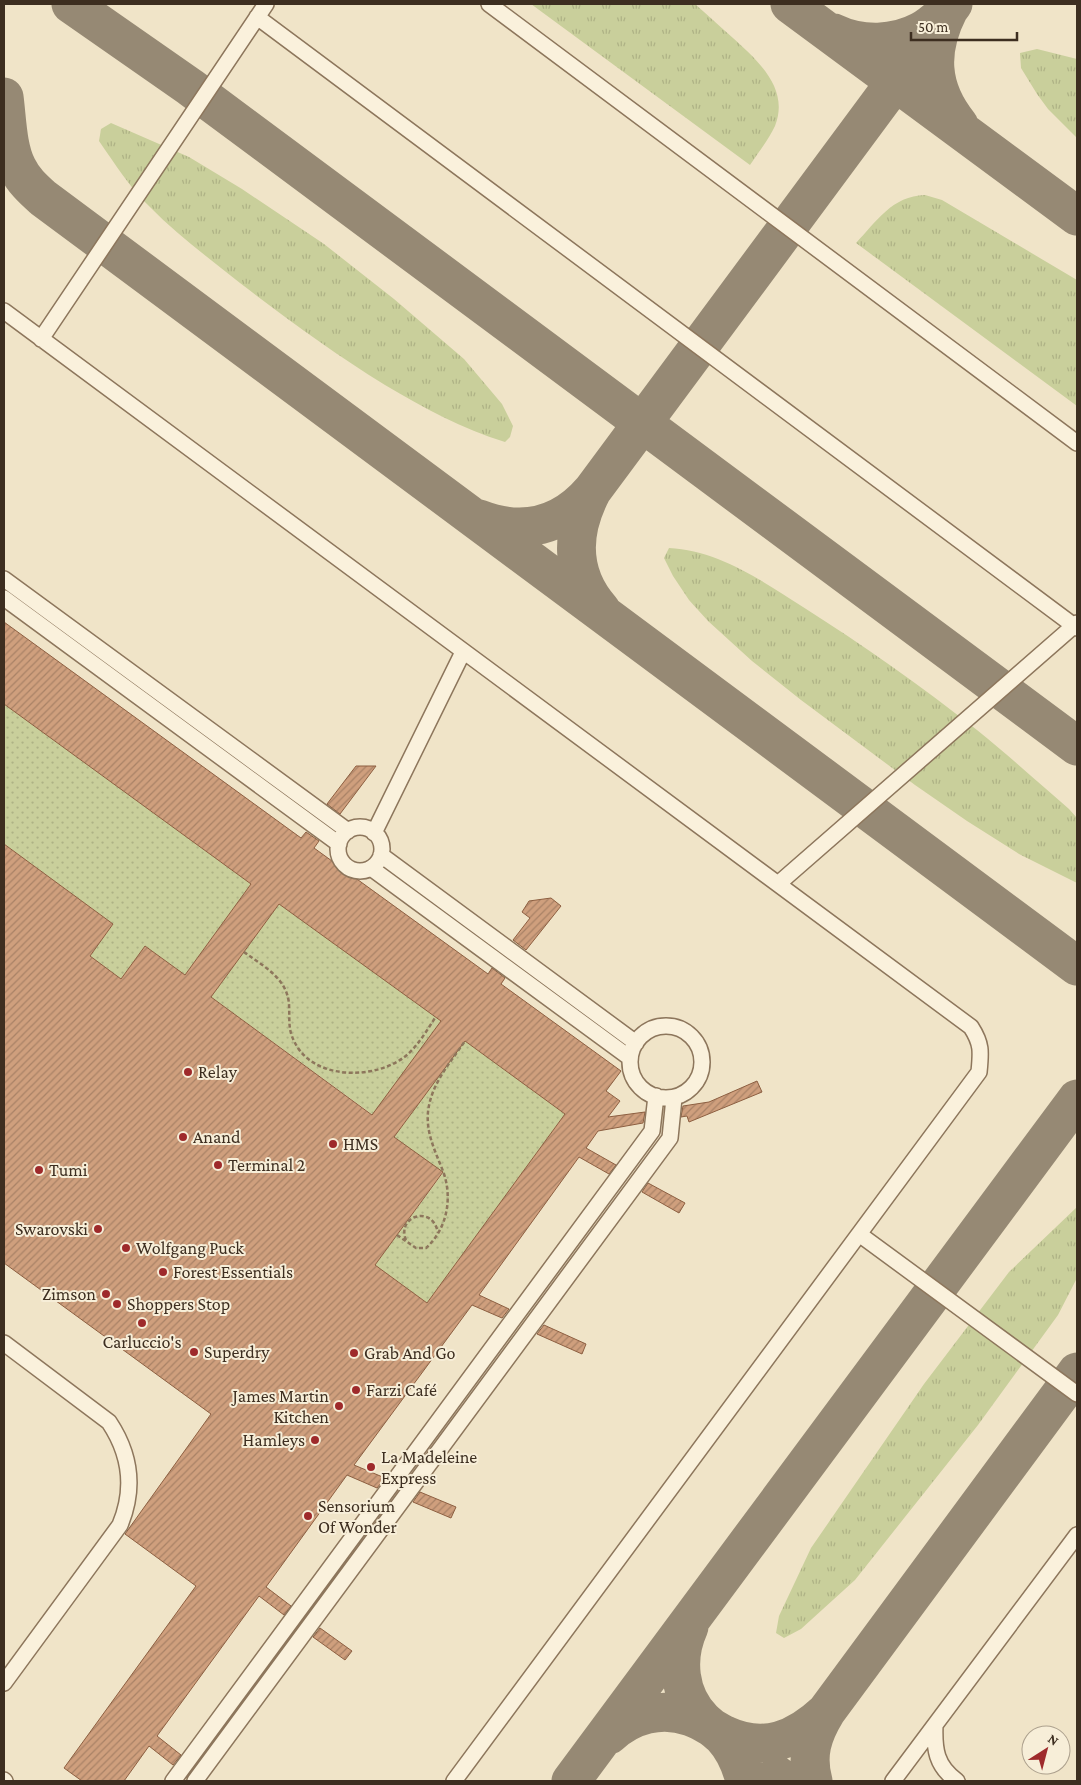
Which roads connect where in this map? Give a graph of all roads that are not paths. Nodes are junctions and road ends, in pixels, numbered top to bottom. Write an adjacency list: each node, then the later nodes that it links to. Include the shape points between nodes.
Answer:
1 (266, 4): 3 (lane)
2 (489, 4): 6 (lane)
3 (257, 17): 5 (lane); 9 (lane)
4 (4, 311): 5 (lane)
5 (41, 339): 10 (lane)
6 (1077, 443)
7 (4, 579): 12 (lane)
8 (4, 598): 12 (lane)
9 (1076, 626): 15 (lane)
10 (464, 652): 11 (lane); 15 (lane)
11 (374, 833): 12 (lane, via 358,828); 13 (lane, via 380,842)
12 (343, 837): 14 (lane, via 338,854 346,867 360,871)
13 (381, 855): 14 (lane); 16 (lane)
14 (372, 868): 17 (lane)
15 (778, 884): 20 (lane, via 971,1028 979,1040 979,1072)
16 (636, 1043): 17 (lane); 19 (lane, via 645,1033 662,1027 679,1029 693,1039 701,1054 701,1070 688,1090)
17 (630, 1058): 18 (lane, via 635,1081)
18 (656, 1096): 19 (lane); 26 (lane, via 652,1131)
19 (674, 1098): 27 (lane, via 670,1138)
20 (859, 1234): 22 (lane); 28 (lane)
21 (4, 1343): 24 (lane, via 109,1422 127,1458 130,1484 126,1512 120,1525)
22 (1077, 1394)
23 (1077, 1536): 25 (lane)
24 (4, 1683)
25 (935, 1725): 29 (lane); 30 (lane, via 934,1746 942,1767)
26 (173, 1781)
27 (195, 1781)
28 (454, 1781)
29 (893, 1781)
30 (957, 1781)

